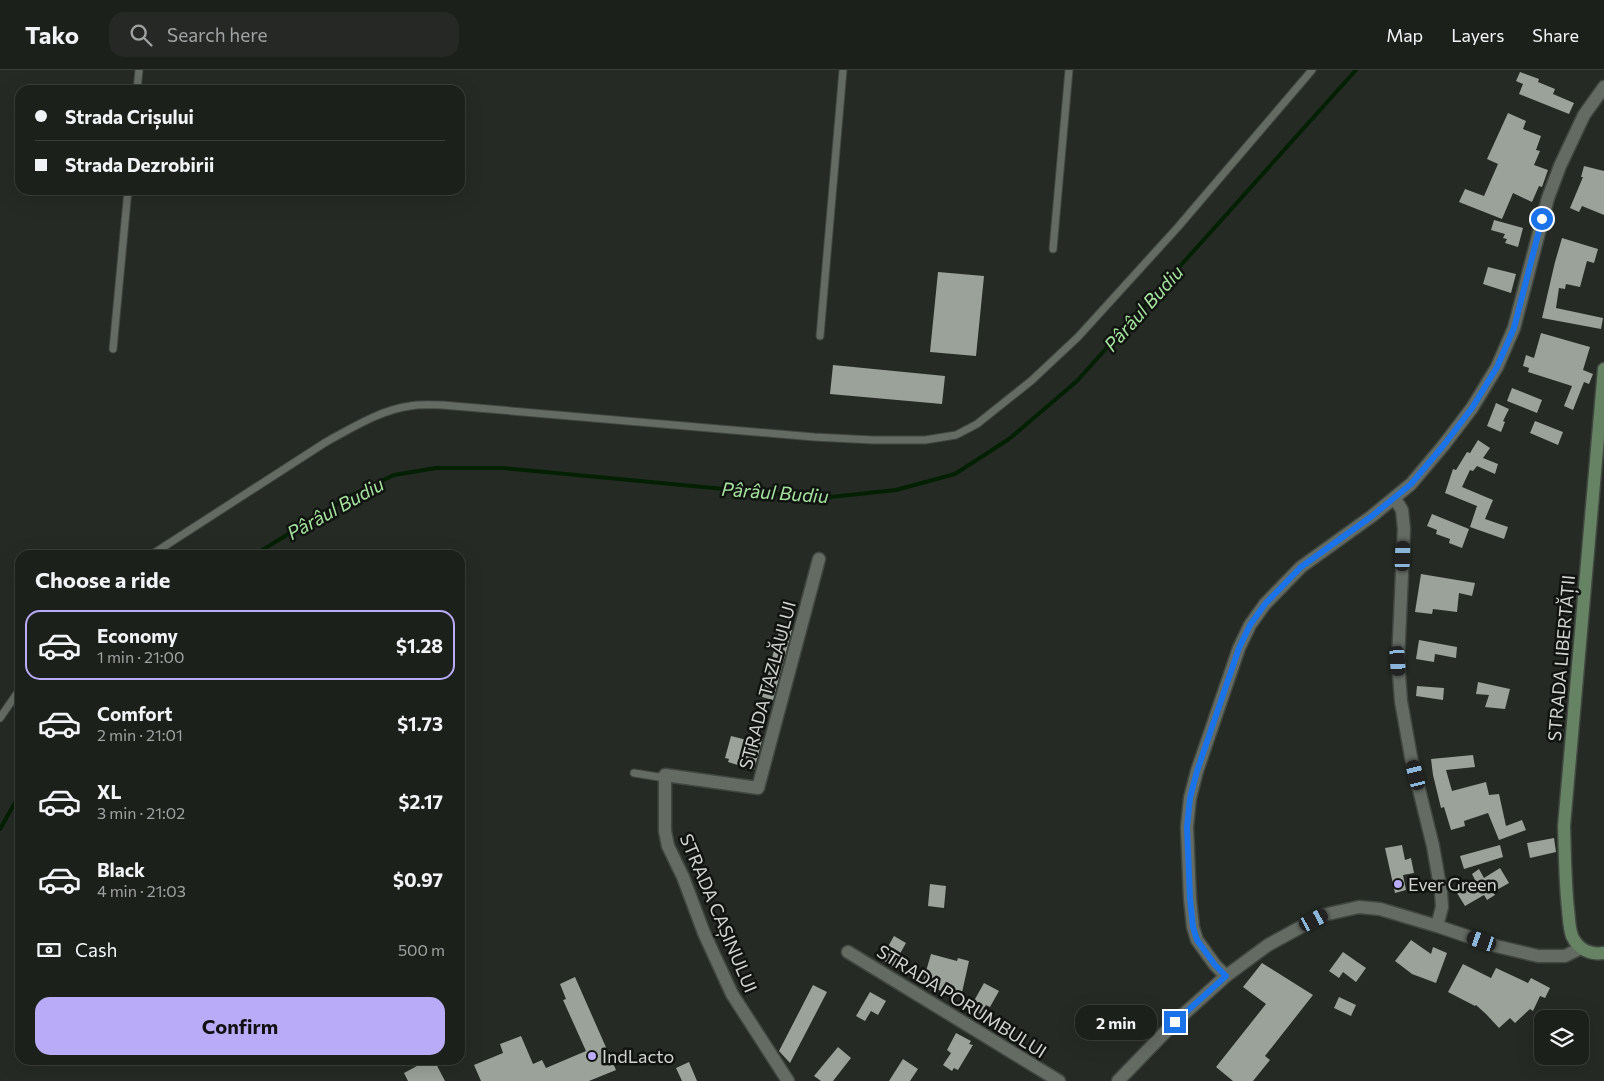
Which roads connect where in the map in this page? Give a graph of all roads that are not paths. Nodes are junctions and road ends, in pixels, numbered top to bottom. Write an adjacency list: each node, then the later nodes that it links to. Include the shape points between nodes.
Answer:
1 (139, 70): 5 (lane)
2 (843, 70): 9 (lane)
3 (1069, 70): 8 (lane)
4 (1312, 70): 13 (lane, via 1178,227 1078,336 999,407 956,435 925,440 834,438 442,405 409,406 354,426 326,442)
5 (138, 85)
6 (1604, 87): 12 (street, via 1584,115 1560,166 1548,198 1514,328 1497,367 1443,446)
7 (128, 195): 10 (lane)
8 (1053, 248)
9 (820, 336)
10 (113, 349)
11 (1604, 369): 20 (main road, STRADA LIBERTĂȚII, via 1564,826 1569,927)
12 (1395, 499): 19 (street, via 1402,510 1404,529 1398,661 1401,701 1441,892 1442,907); 23 (street, via 1301,567 1265,604 1239,648 1197,771 1187,827 1193,927 1197,940)
13 (159, 550)
14 (819, 559): 18 (street, STRADA TAZLĂULUI, via 758,788)
15 (15, 696): 16 (lane)
16 (0, 718)
17 (634, 773): 18 (lane)
18 (665, 776): 24 (street, STRADA CAȘINULUI, via 668,846 684,876 704,933 732,994)
19 (1437, 926): 20 (street, via 1538,956 1565,956); 23 (street, via 1380,909 1359,907 1341,910 1323,915 1268,945)
20 (1581, 948): 22 (main road, via 1590,953)
21 (848, 952): 25 (street, STRADA PORUMBULUI)
22 (1604, 953)
23 (1226, 976): 26 (street, via 1175,1022)
24 (788, 1081)
25 (1058, 1081)
26 (1118, 1081)

